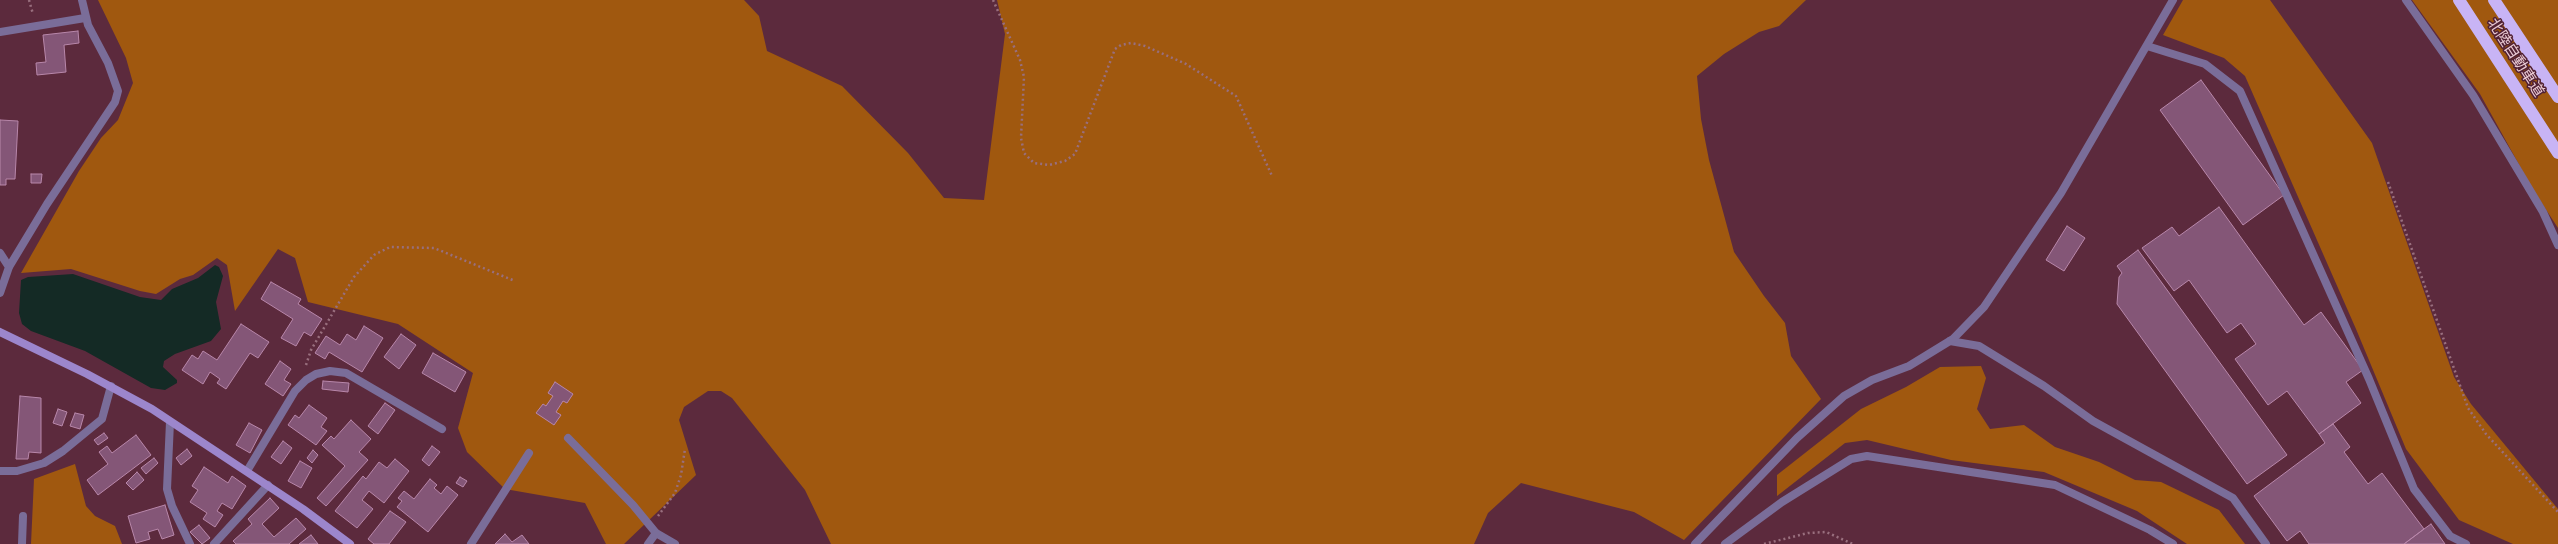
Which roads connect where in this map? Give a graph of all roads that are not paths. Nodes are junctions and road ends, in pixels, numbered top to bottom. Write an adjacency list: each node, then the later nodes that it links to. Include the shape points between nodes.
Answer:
1 (82, 0): 6 (street)
2 (2173, 0): 8 (street)
3 (2406, 0): 11 (street, via 2473,95 2542,212)
4 (2459, 0): 10 (highway, 北陸自動車道)
5 (2494, 0): 9 (highway, 北陸自動車道)
6 (85, 18): 7 (street); 13 (street, via 118,91 115,102 47,204)
7 (0, 32)
8 (2147, 46): 16 (street, via 2060,193 1984,307); 38 (street, via 2205,64 2240,91 2369,379 2414,488 2450,536)
9 (2558, 97)
10 (2558, 153)
11 (2558, 245)
12 (0, 253): 13 (street)
13 (9, 267): 14 (street)
14 (0, 293)
15 (0, 332): 17 (street)
16 (1950, 341): 34 (street, via 1909,366 1872,380 1844,396 1797,438); 37 (street, via 1979,346 2044,386 2093,421 2233,498)
17 (111, 386): 18 (street); 22 (street, via 102,419 63,451 44,463 17,471)
18 (170, 422): 23 (street); 28 (street, via 167,489)
19 (442, 429): 23 (street, via 346,373 330,371 316,374 306,380 283,409)
20 (568, 438): 26 (street, via 633,505)
21 (529, 453): 31 (street)
22 (0, 471)
23 (248, 472): 24 (street)
24 (268, 485): 29 (street); 30 (street)
25 (23, 516): 27 (street)
26 (656, 533): 32 (street); 33 (street)
27 (22, 544)
28 (190, 544)
29 (214, 544)
30 (350, 544)
31 (471, 544)
32 (648, 544)
33 (675, 544)
34 (1695, 544)
35 (1725, 544): 36 (street, via 1782,502 1851,459 1867,456 2055,485 2150,530)
36 (2173, 544)
37 (2266, 544)
38 (2466, 544)

